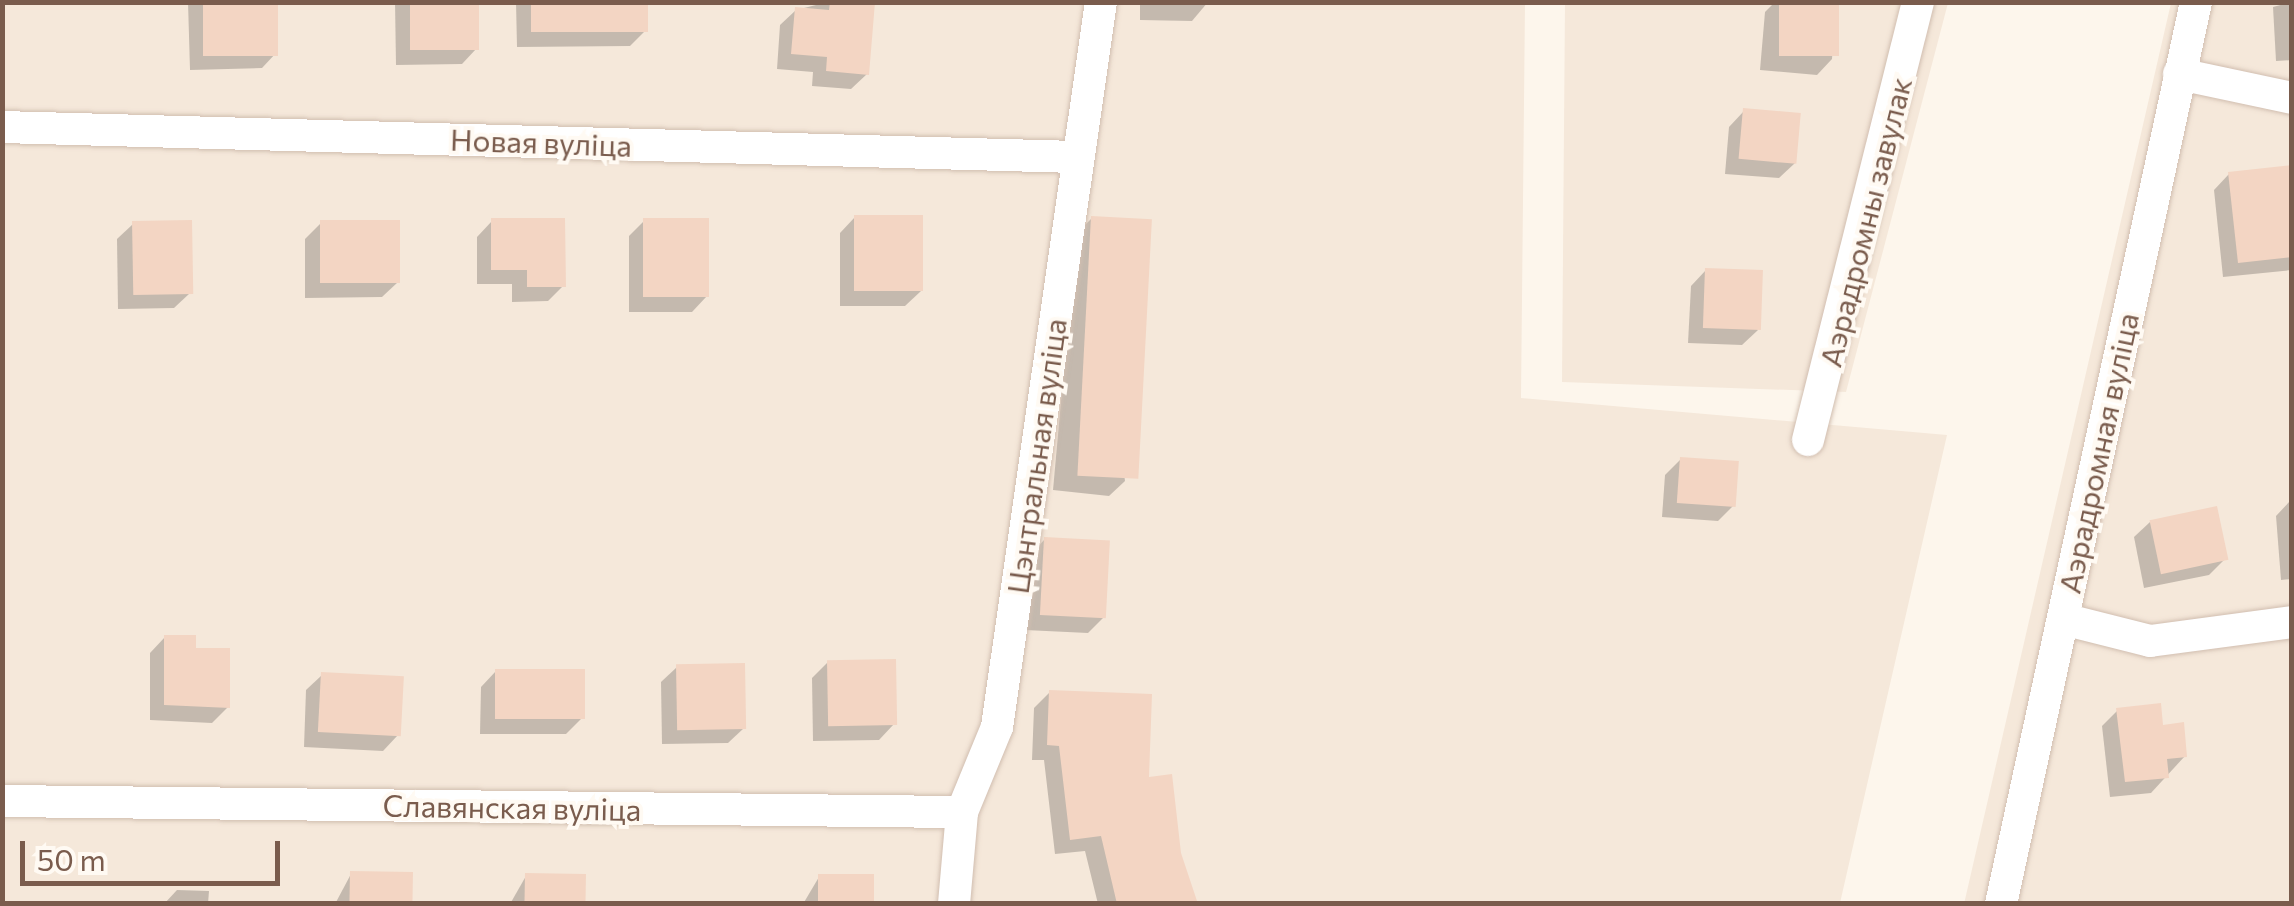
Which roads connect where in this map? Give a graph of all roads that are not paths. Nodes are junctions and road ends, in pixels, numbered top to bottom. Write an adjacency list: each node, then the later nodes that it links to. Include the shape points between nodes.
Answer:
1 (1102, 2): 7 (street, Цэнтральная вуліца)
2 (1918, 2): 8 (street, Аэрадромны завулак)
3 (2196, 2): 4 (street, Аэрадромная вуліца)
4 (2179, 74): 5 (street); 9 (street, Аэрадромная вуліца)
5 (2292, 98)
6 (2, 127): 7 (street, Новая вуліца)
7 (1079, 157): 12 (street, Цэнтральная вуліца, via 997,728)
8 (1808, 440)
9 (2063, 619): 10 (street, via 2150,640); 14 (street, Аэрадромная вуліца)
10 (2292, 622)
11 (2, 801): 12 (street, Славянская вуліца)
12 (962, 812): 13 (street, Цэнтральная вуліца)
13 (954, 904)
14 (2001, 904)

